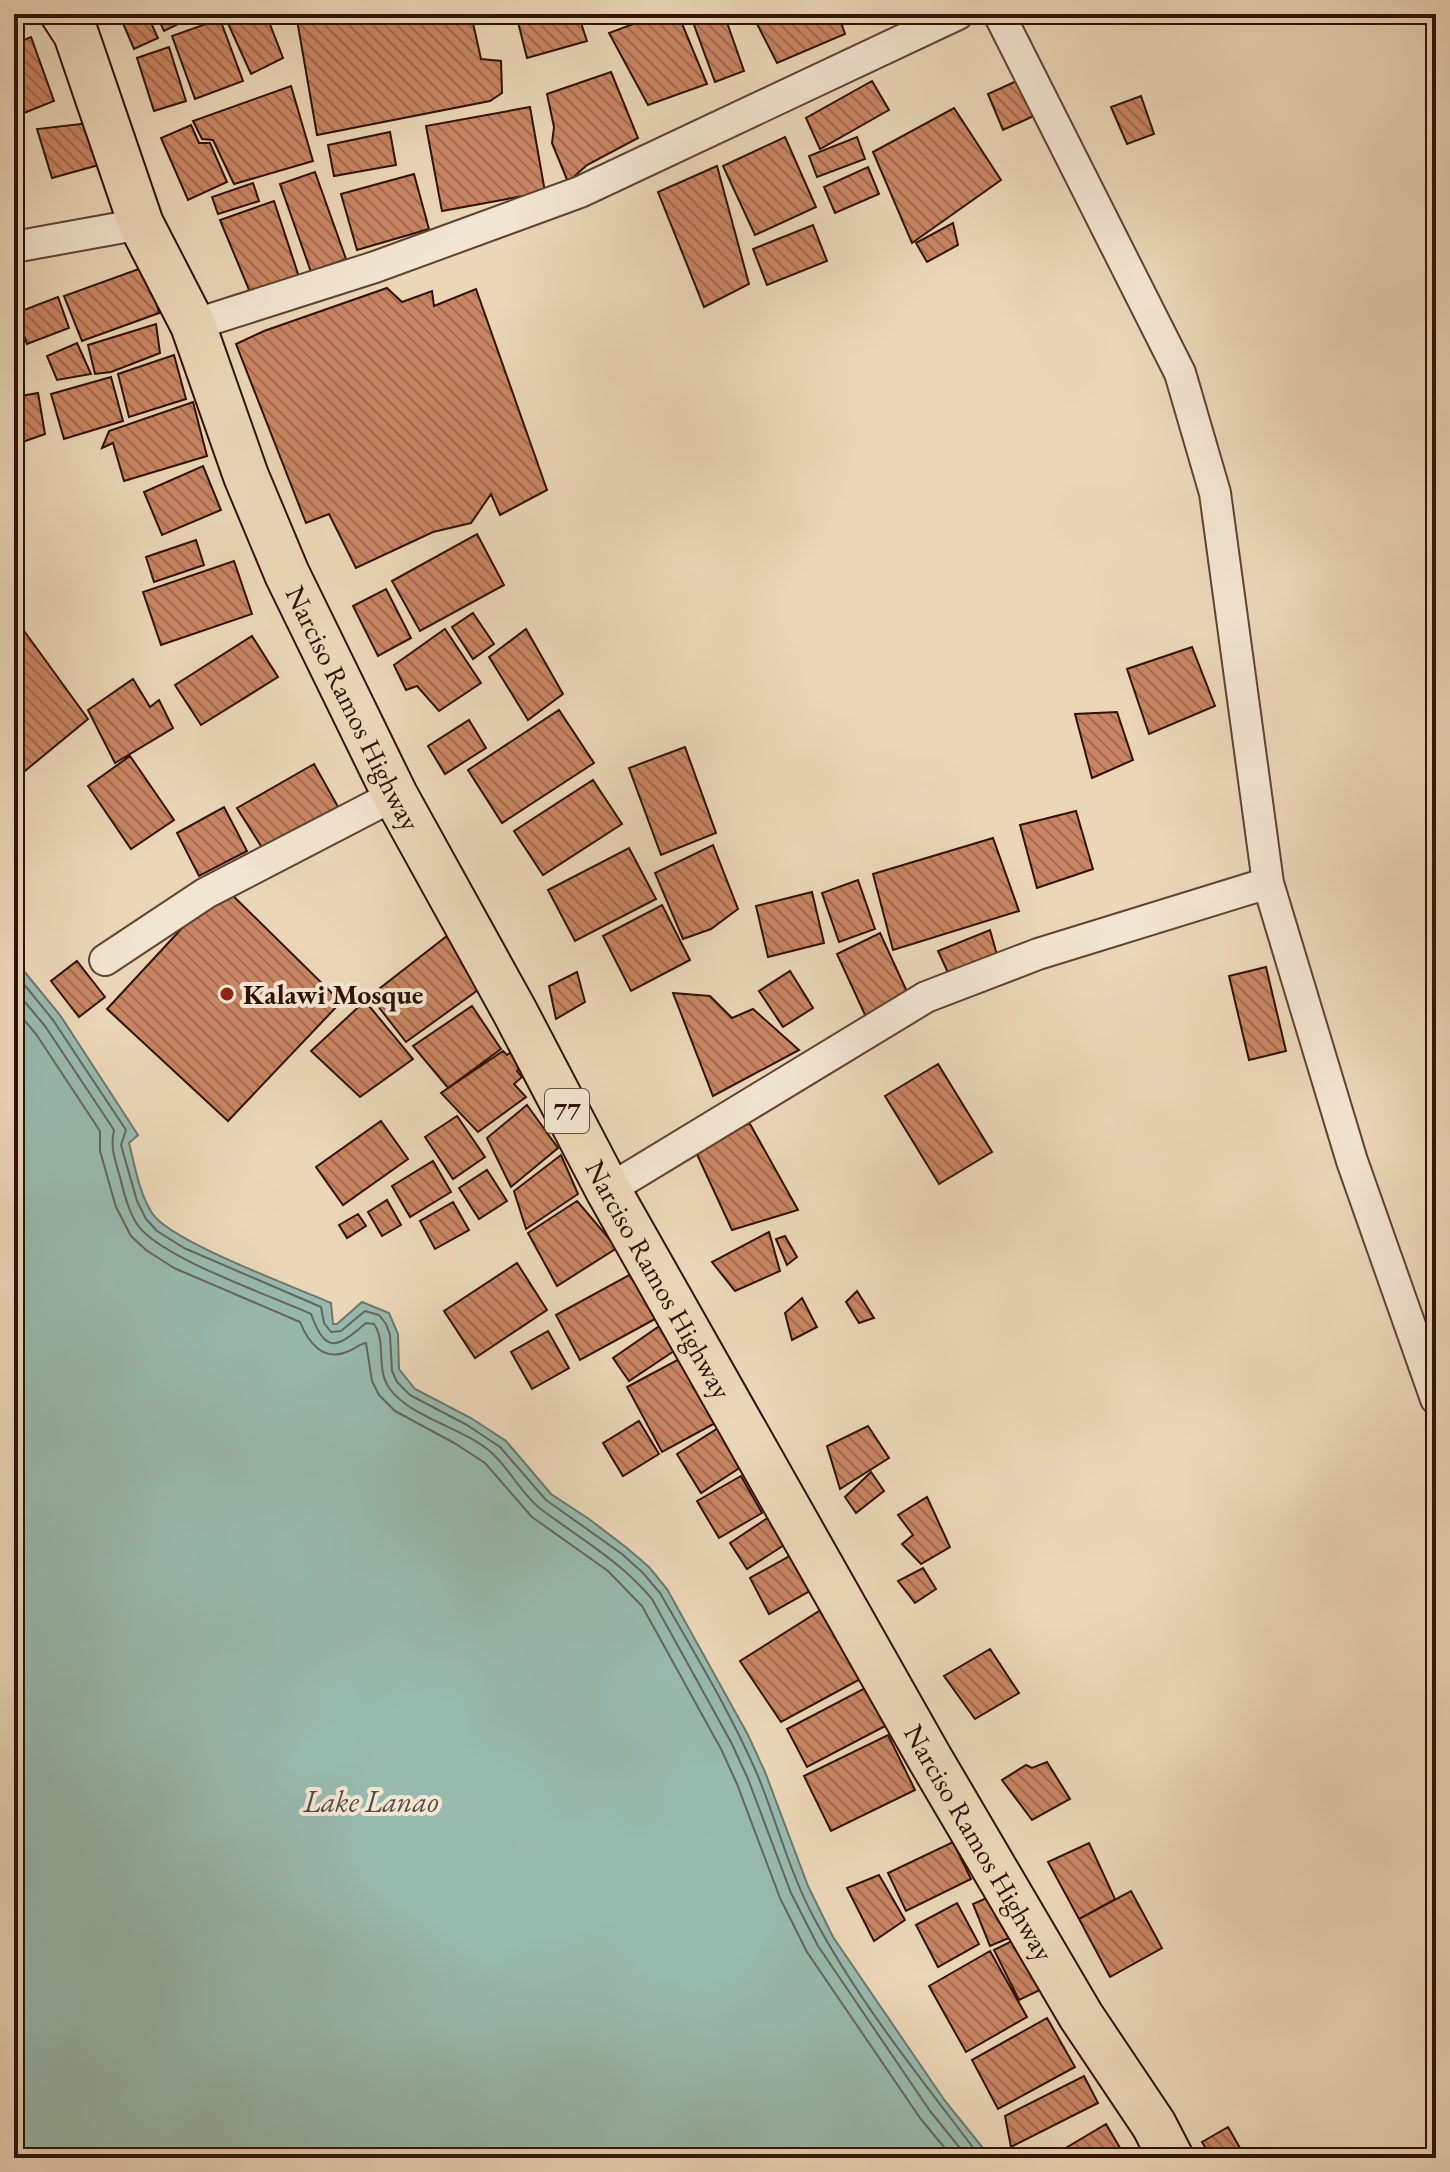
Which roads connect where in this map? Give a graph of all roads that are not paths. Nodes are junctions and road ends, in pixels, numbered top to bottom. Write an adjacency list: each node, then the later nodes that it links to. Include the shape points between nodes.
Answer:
1 (63, 14): 4 (highway, Narciso Ramos Highway / 77, via 76,34)
2 (958, 14): 6 (street, via 580,192 375,267)
3 (999, 14): 8 (street, via 1180,373 1215,493)
4 (141, 224): 5 (street); 6 (highway, Narciso Ramos Highway / 77)
5 (14, 247)
6 (193, 325): 7 (highway, Narciso Ramos Highway / 77, via 287,574)
7 (395, 795): 9 (street, via 206,893); 10 (highway, Narciso Ramos Highway / 77)
8 (1268, 883): 10 (street, via 1038,954 926,997); 11 (street, via 1352,1161)
9 (105, 960)
10 (608, 1190): 12 (highway, Narciso Ramos Highway / 77, via 929,1757)
11 (1436, 1399)
12 (1171, 2158)

